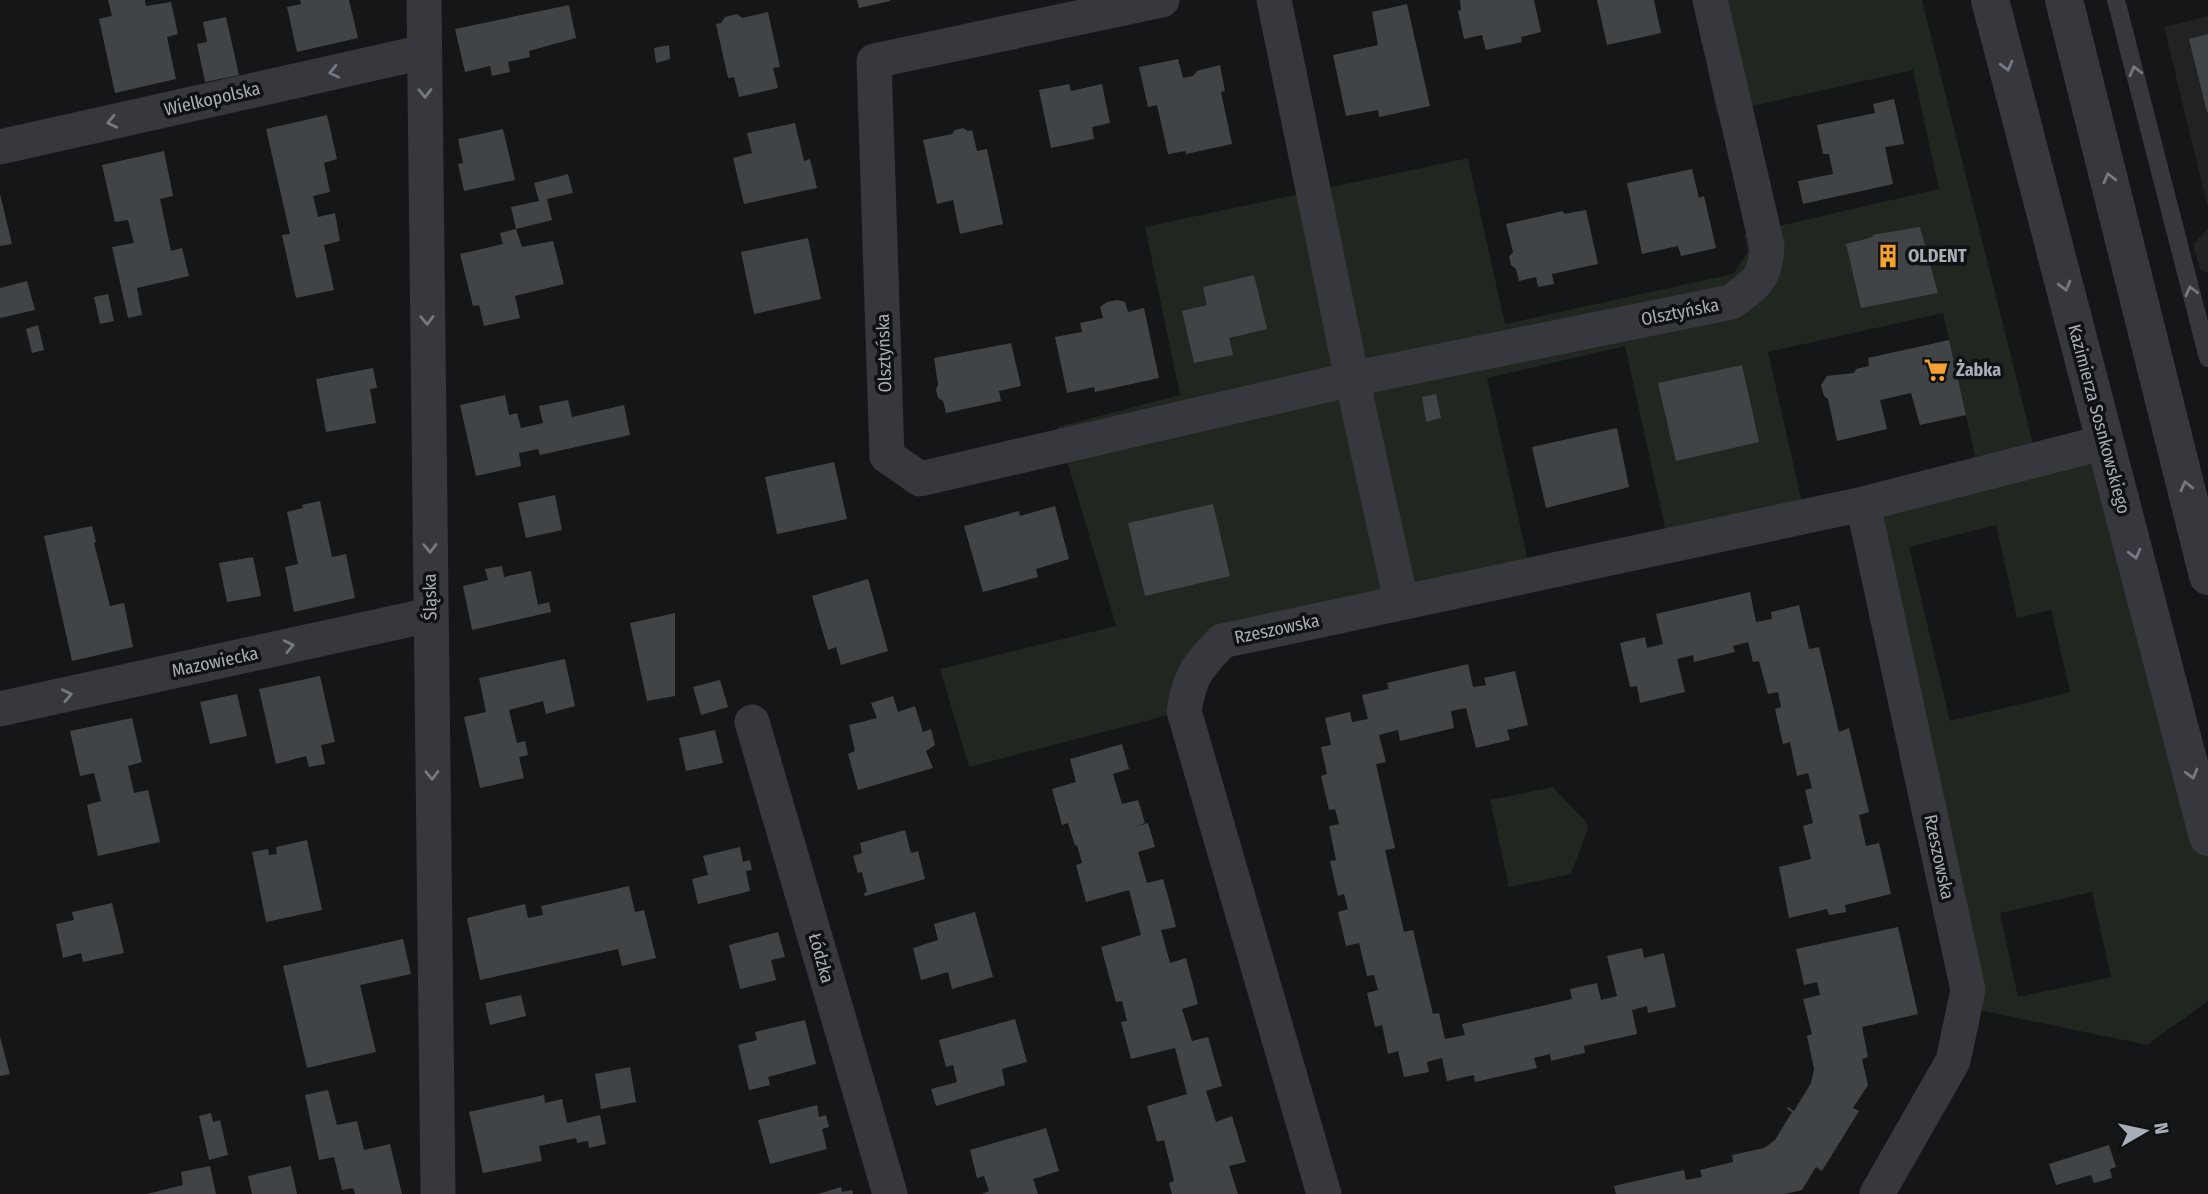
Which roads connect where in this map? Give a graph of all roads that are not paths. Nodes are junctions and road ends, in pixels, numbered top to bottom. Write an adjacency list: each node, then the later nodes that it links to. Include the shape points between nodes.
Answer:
1 (424, 0): 8 (street, Śląska)
2 (1162, 0): 11 (street, Olsztyńska, via 874,61 887,456 920,478)
3 (1274, 0): 11 (street)
4 (1710, 0): 11 (street, Olsztyńska, via 1767,246 1767,266 1756,284 1731,302)
5 (1990, 0): 12 (street, Kazimierza Sosnkowskiego, one-way to 12)
6 (2064, 0): 14 (street, one-way to 6)
7 (2116, 0): 10 (lane, one-way to 7)
8 (424, 52): 9 (street, Wielkopolska, one-way to 9); 16 (street, Śląska, one-way to 16)
9 (0, 147)
10 (2208, 358)
11 (1352, 379): 15 (street)
12 (2106, 442): 13 (street, Rzeszowska); 19 (street, Kazimierza Sosnkowskiego, one-way to 19)
13 (1863, 504): 15 (street, Rzeszowska); 23 (street, Rzeszowska, via 1968,990 1953,1061)
14 (2208, 576)
15 (1401, 601): 22 (street, Rzeszowska, via 1222,640 1199,664 1188,685 1184,711)
16 (430, 615): 17 (street, Mazowiecka, one-way to 16); 20 (street, Śląska, one-way to 20)
17 (0, 709)
18 (752, 722): 21 (street, Łódzka)
19 (2208, 837)
20 (438, 1194)
21 (890, 1194)
22 (1324, 1194)
23 (1877, 1194)

